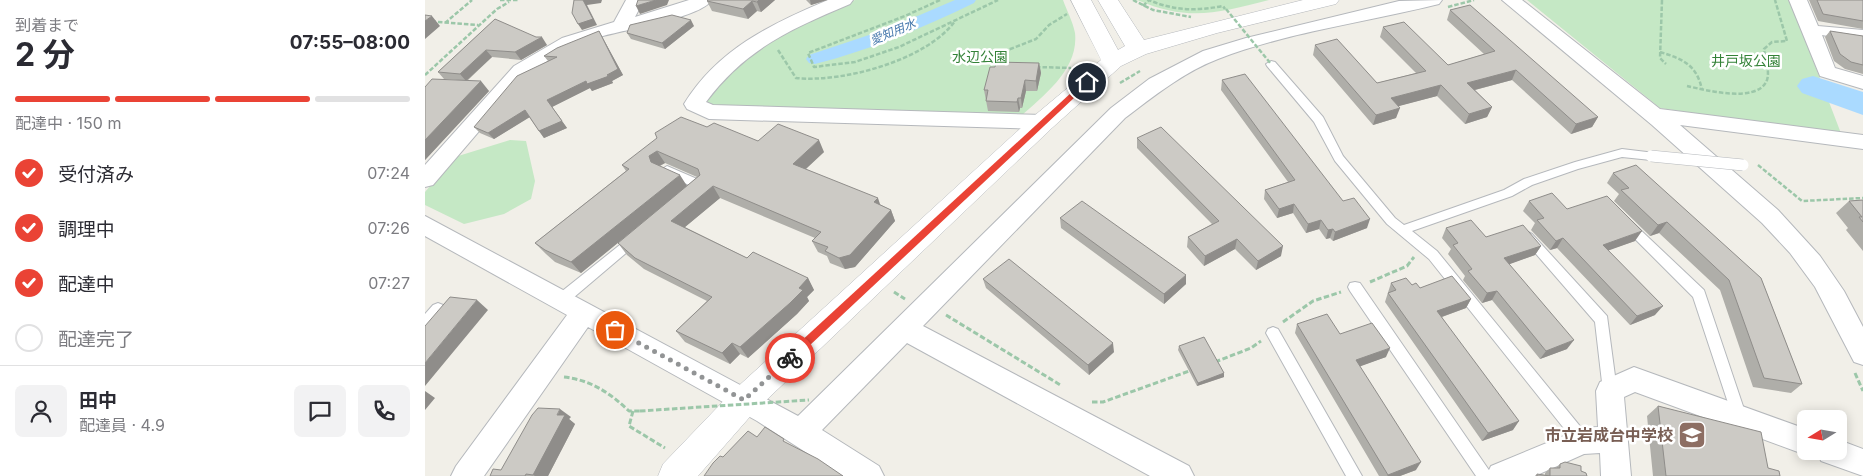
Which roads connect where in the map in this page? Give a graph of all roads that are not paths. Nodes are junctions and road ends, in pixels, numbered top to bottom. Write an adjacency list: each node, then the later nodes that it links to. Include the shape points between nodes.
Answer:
1 (635, 0): 10 (street)
2 (703, 0): 10 (street, via 661,18)
3 (844, 0): 18 (street, via 786,24 740,51 713,78 695,104 709,112)
4 (1108, 0): 13 (street)
5 (1329, 0): 13 (street)
6 (1511, 0): 17 (street)
7 (1798, 0): 11 (street)
8 (1440, 4): 34 (street, via 1399,6 1253,42 1210,55 1156,84 1118,113)
9 (1077, 6): 15 (street)
10 (621, 26): 22 (street, via 561,44 521,70)
11 (1811, 28): 12 (street); 16 (street, via 1827,72)
12 (1863, 36)
13 (1138, 49): 15 (street)
14 (1270, 58): 26 (lane, via 1319,120 1339,158)
15 (1113, 61): 18 (street)
16 (1863, 83)
17 (1655, 115): 19 (street); 32 (street, via 1763,208 1793,239)
18 (1043, 122): 38 (street)
19 (1863, 142)
20 (1746, 162): 26 (lane, bridge, via 1623,153 1528,182 1508,193)
21 (664, 169): 23 (lane, via 701,185)
22 (425, 179)
23 (686, 197)
24 (1622, 218): 39 (lane, via 1699,294)
25 (425, 225): 30 (street)
26 (1402, 230): 43 (lane, via 1433,255)
27 (1524, 232): 37 (lane, via 1602,320)
28 (642, 233): 30 (lane)
29 (1355, 287): 51 (lane)
30 (573, 306): 38 (street); 46 (street)
31 (438, 309): 33 (lane)
32 (1854, 318): 36 (street)
33 (425, 324)
34 (904, 329): 40 (street); 49 (street)
35 (1273, 333): 50 (lane)
36 (1863, 354)
37 (1610, 391): 39 (street, via 1634,380); 41 (street)
38 (744, 400): 40 (street); 47 (street)
39 (1740, 418): 42 (street)
40 (801, 432): 48 (street)
41 (1614, 439): 43 (street); 53 (street)
42 (1797, 439)
43 (1583, 440): 52 (street)
44 (1847, 457): 45 (street)
45 (1863, 463)
46 (465, 476)
47 (675, 476)
48 (869, 476)
49 (1179, 476)
50 (1354, 476)
51 (1485, 476)
52 (1501, 476)
53 (1616, 476)

